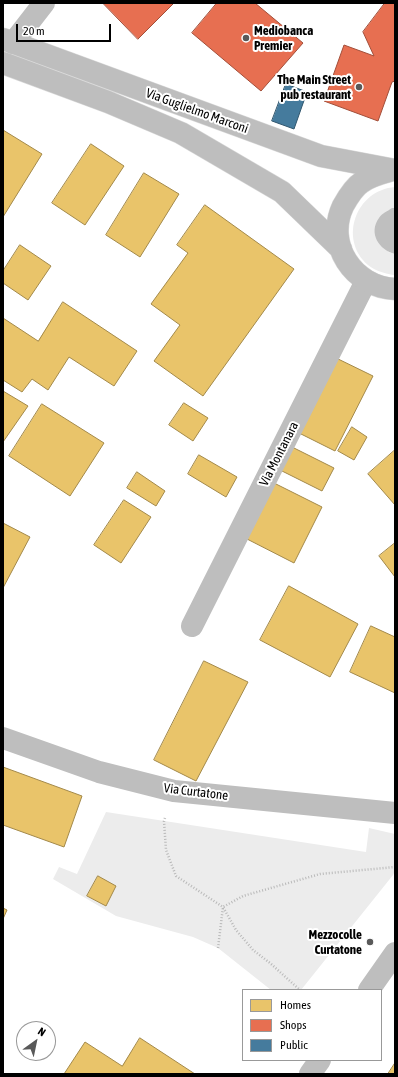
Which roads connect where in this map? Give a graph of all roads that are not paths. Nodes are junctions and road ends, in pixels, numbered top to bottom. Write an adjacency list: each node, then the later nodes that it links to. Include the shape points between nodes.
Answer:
1 (44, 3): 2 (main road)
2 (8, 41): 4 (main road, Via Guglielmo Marconi, via 321,156)
3 (3, 63): 5 (main road, Via Guglielmo Marconi, via 108,102 181,133 282,192)
4 (395, 170): 5 (main road, Via Guglielmo Marconi, via 376,174 361,182 348,196 340,213 338,231)
5 (341, 249): 6 (main road, Via Guglielmo Marconi, via 347,262)
6 (366, 281): 7 (main road, Via Guglielmo Marconi); 8 (main road, Via Montanara)
7 (392, 292)
8 (192, 626)
9 (3, 738): 10 (main road, Via Curtatone, via 99,772 174,791)
10 (395, 813)
11 (395, 953): 12 (main road)
12 (370, 989)
13 (319, 1061): 14 (main road)
14 (310, 1074)

